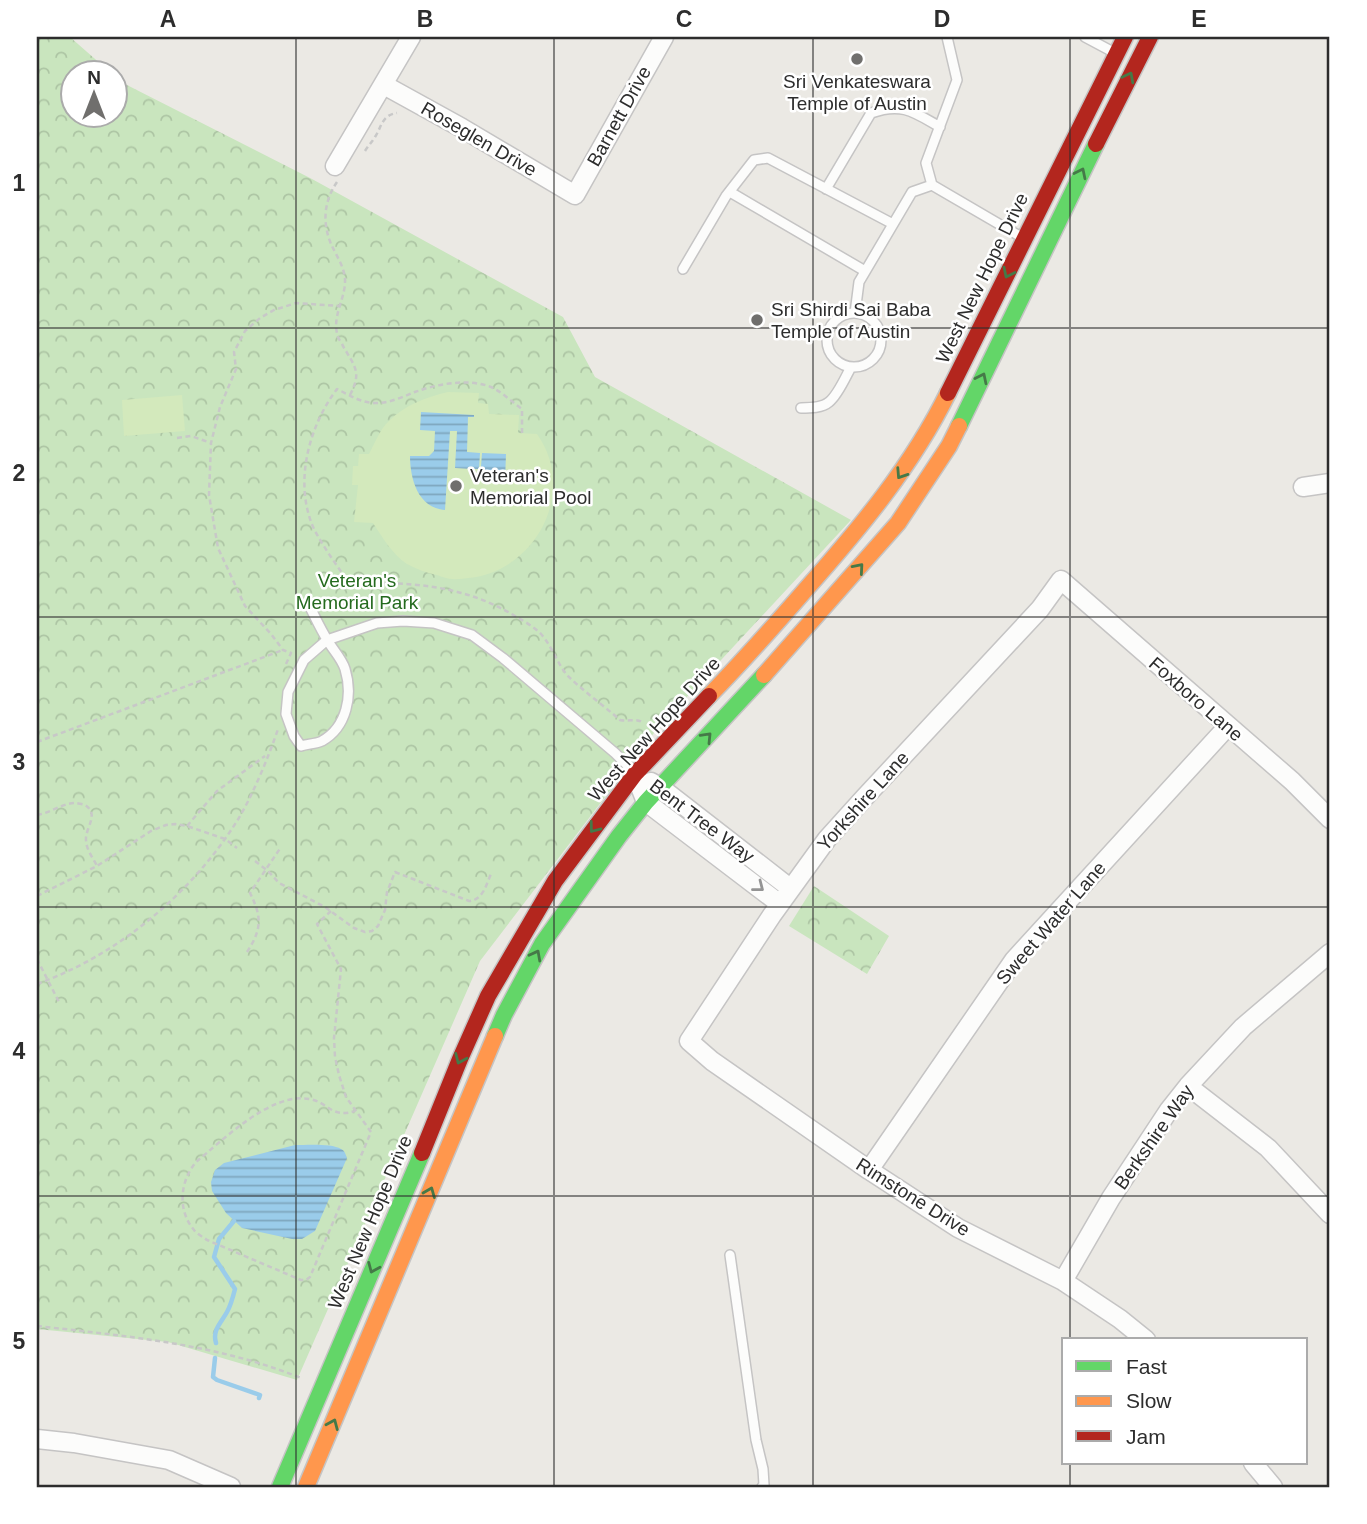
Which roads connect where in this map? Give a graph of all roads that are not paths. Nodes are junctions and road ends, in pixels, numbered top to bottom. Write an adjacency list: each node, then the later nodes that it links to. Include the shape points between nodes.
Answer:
1 (411, 37): 8 (street)
2 (664, 37): 14 (street, Barnett Drive)
3 (947, 37): 9 (lane, via 957,80)
4 (1085, 37): 7 (lane)
5 (1125, 37): 7 (main road, West New Hope Drive)
6 (1150, 37): 29 (main road, one-way to 6, via 898,523 949,446)
7 (1117, 54): 16 (main road, West New Hope Drive)
8 (383, 85): 10 (street); 14 (street, Roseglen Drive)
9 (940, 127): 11 (lane, via 926,163); 12 (lane, via 907,108 871,113)
10 (339, 171)
11 (932, 185): 15 (lane, via 912,192); 16 (lane)
12 (826, 189): 13 (lane, via 768,158 754,159); 15 (lane)
13 (730, 192): 17 (lane); 18 (lane)
14 (575, 195)
15 (893, 224): 18 (lane)
16 (1025, 240): 28 (main road, West New Hope Drive, one-way to 28, via 933,423 895,482 751,653)
17 (683, 269)
18 (865, 271): 19 (lane)
19 (855, 313): 20 (lane, via 837,318 827,334 829,352); 20 (lane, via 876,325 881,342 868,363)
20 (851, 367): 21 (lane, via 829,402)
21 (801, 408)
22 (1330, 483): 23 (street)
23 (1303, 487)
24 (1061, 580): 27 (street, Foxboro Lane); 32 (street, Yorkshire Lane, via 1040,609 827,839)
25 (310, 607): 26 (lane)
26 (327, 640): 26 (lane, via 345,667 347,708 337,728 320,742 300,746 286,714 288,692 304,660); 28 (lane, via 377,623 403,621 434,623 472,635)
27 (1228, 726): 31 (street, Foxboro Lane); 37 (street, Sweet Water Lane, via 1014,960)
28 (635, 774): 29 (street, Bent Tree Way); 30 (street, Bent Tree Way); 45 (main road, West New Hope Drive, one-way to 45, via 555,881 488,996)
29 (660, 787): 30 (main road); 32 (street, Bent Tree Way)
30 (646, 802): 33 (street, Bent Tree Way, one-way to 33); 46 (main road, one-way to 30, via 505,1015 542,944)
31 (1330, 819)
32 (790, 888): 33 (street, Yorkshire Lane)
33 (780, 904): 35 (street, Yorkshire Lane)
34 (1330, 953): 36 (street, Berkshire Way, via 1243,1027)
35 (690, 1041): 37 (street, Rimstone Drive)
36 (1188, 1086): 38 (street, via 1268,1148); 40 (street, Berkshire Way, via 1111,1198)
37 (869, 1170): 40 (street, Rimstone Drive, via 958,1228)
38 (1330, 1214)
39 (730, 1255): 47 (lane)
40 (1063, 1281): 41 (street, Rimstone Drive)
41 (1144, 1338)
42 (37, 1439): 44 (street, via 169,1460)
43 (1254, 1464): 48 (street)
44 (231, 1487)
45 (280, 1487)
46 (306, 1487)
47 (762, 1487)
48 (1273, 1487)

